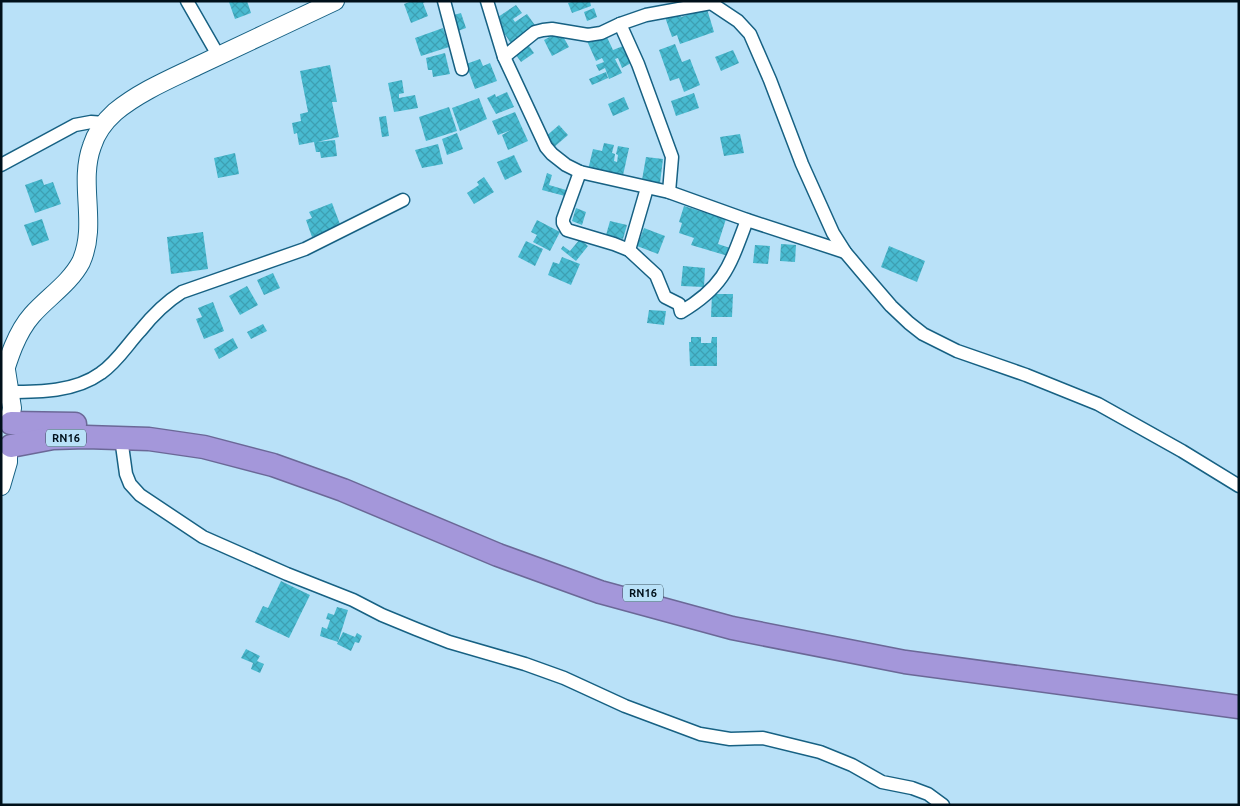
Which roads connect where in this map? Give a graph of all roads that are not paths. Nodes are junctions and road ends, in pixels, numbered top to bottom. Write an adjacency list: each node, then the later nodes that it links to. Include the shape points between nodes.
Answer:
1 (187, 1): 7 (street)
2 (335, 1): 7 (main road)
3 (444, 1): 9 (street)
4 (487, 1): 8 (street)
5 (710, 2): 6 (street); 18 (street, via 738,21 750,34 832,233)
6 (620, 24): 8 (street, via 588,35 552,29 535,32); 14 (street, via 672,157)
7 (218, 56): 10 (main road, via 128,103)
8 (504, 57): 12 (street, via 546,147 566,165)
9 (462, 69)
10 (105, 122): 11 (street, via 74,125); 19 (main road, via 88,159 89,237 85,252 73,274 26,324)
11 (1, 165)
12 (580, 172): 13 (street); 17 (street, via 563,219 564,227 578,235)
13 (647, 188): 14 (street); 17 (street)
14 (669, 192): 16 (street)
15 (403, 200): 19 (street, via 305,249 182,292 141,329 109,367 92,379 62,389)
16 (747, 220): 17 (street, via 722,280 699,302 681,312 679,304 664,295 656,275); 18 (street)
17 (629, 250)
18 (845, 252): 24 (street, via 891,306 923,334 957,351 1098,404)
19 (4, 377): 20 (main road, via 12,408)
20 (7, 421): 22 (highway, via 15,429 15,436); 25 (highway, RN16, via 128,424 194,431 221,438 315,465 572,570 639,592 735,616 958,658)
21 (121, 438): 22 (highway, RN16, via 53,438); 26 (highway, RN16, via 204,447 273,465 600,592 732,628 905,662); 27 (street, via 130,484 140,495 203,537 354,600 416,630 564,678 625,706 700,734 730,739 763,738 820,752 882,782 928,794)
22 (7, 449): 23 (main road, via 8,462)
23 (1, 486)
24 (1239, 486)
25 (1239, 694)
26 (1239, 707)
27 (944, 805)

